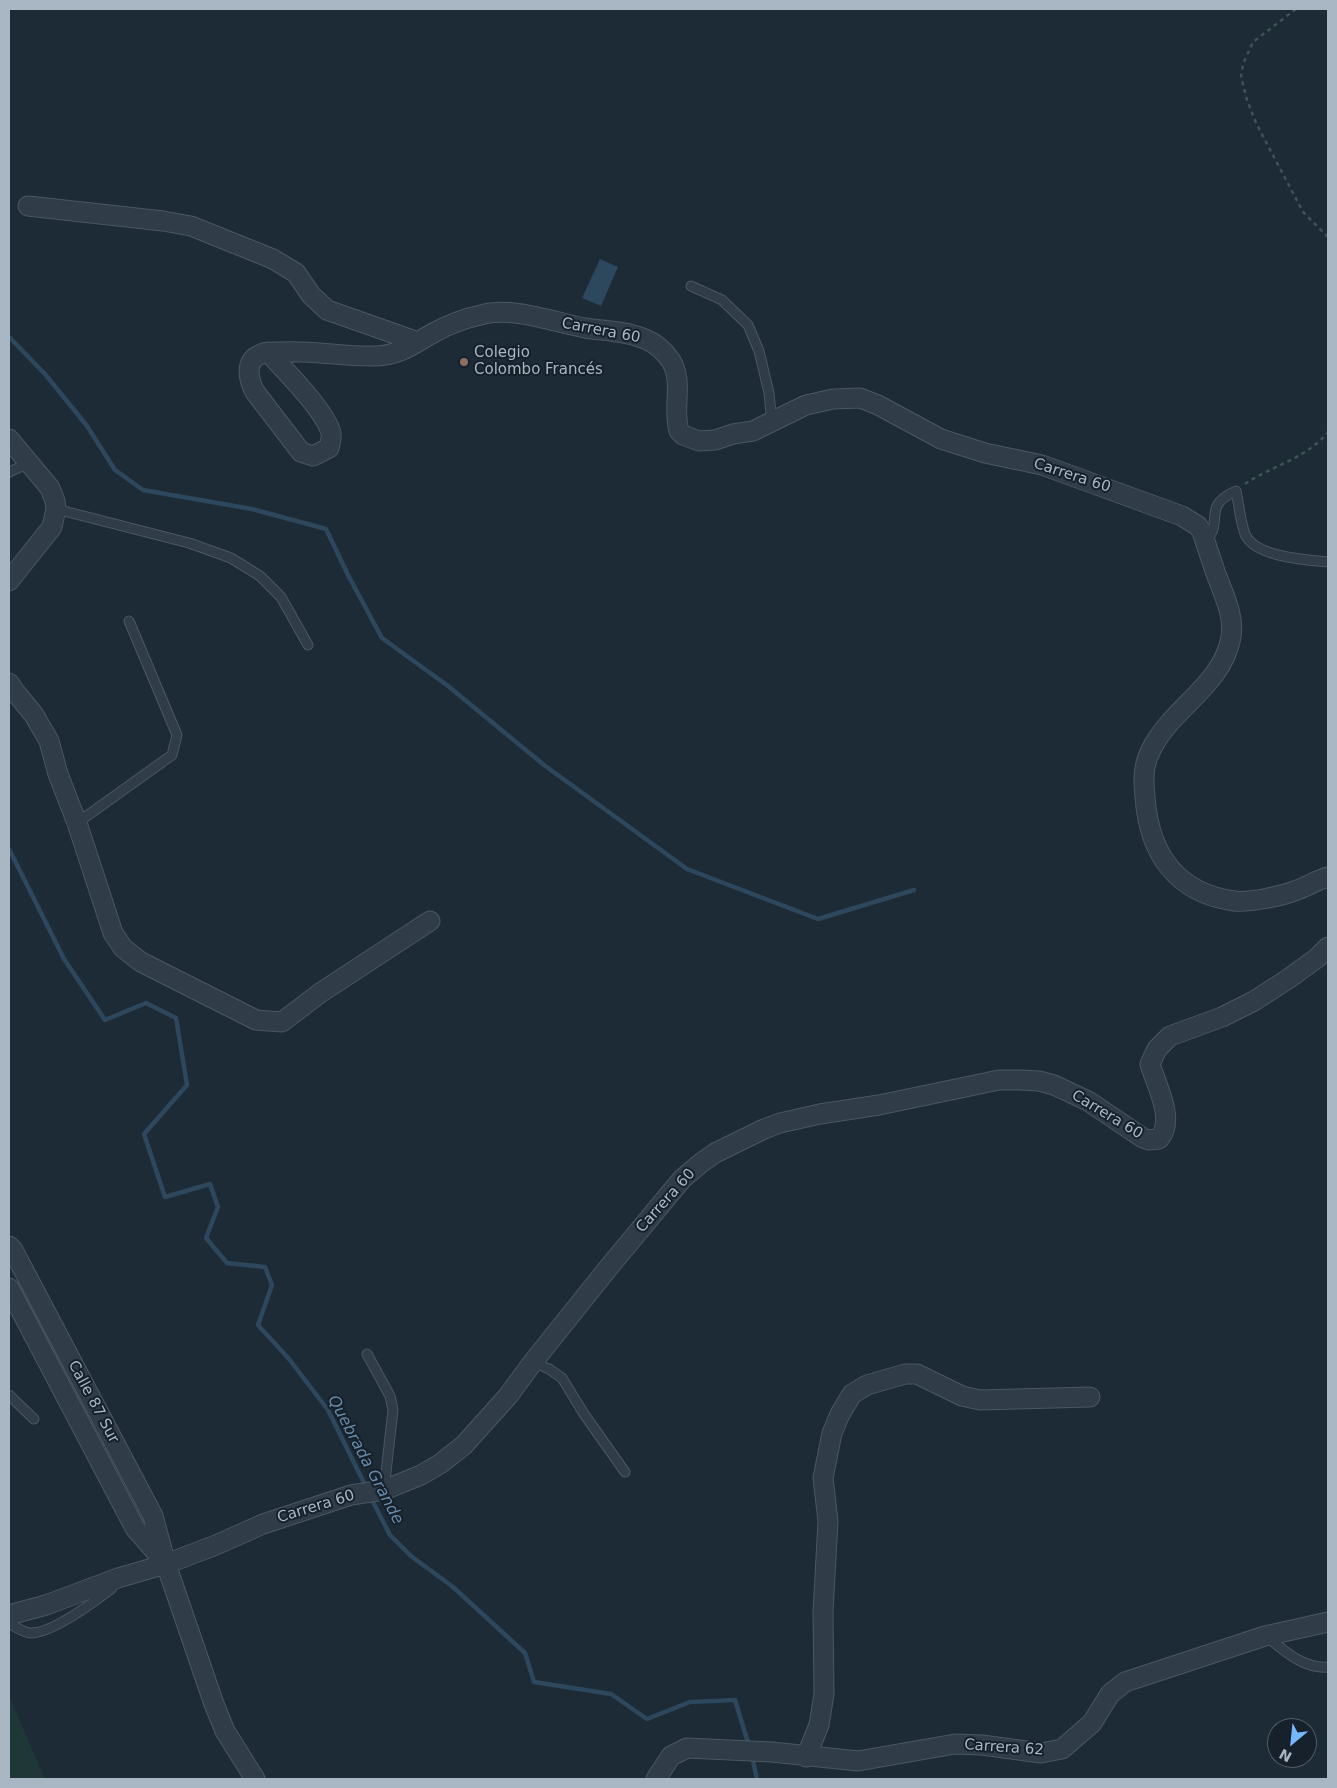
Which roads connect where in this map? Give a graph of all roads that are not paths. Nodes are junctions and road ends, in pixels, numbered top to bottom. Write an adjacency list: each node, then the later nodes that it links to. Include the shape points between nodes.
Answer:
1 (28, 206): 3 (street, via 191,226 273,259 296,273 311,295 327,310)
2 (691, 286): 5 (lane, via 722,300 748,325 759,351)
3 (418, 342): 4 (street, via 397,353 375,356); 5 (street, Carrera 60, via 482,314 530,316 626,333 659,348 671,361 677,377 677,425 683,435 715,440)
4 (268, 352): 4 (street, via 258,355 251,364 250,383 255,392 300,452 313,456 330,448 332,435 327,422)
5 (772, 423): 10 (street, Carrera 60, via 806,405 860,398 941,439 985,453 1042,465 1182,516 1198,526)
6 (9, 439): 7 (street)
7 (29, 463): 8 (lane); 9 (street, via 50,488)
8 (9, 472)
9 (56, 508): 12 (street, via 52,527); 14 (lane, via 189,543 231,558 260,576 281,597)
10 (1204, 538): 11 (lane, via 1212,532 1221,500 1236,491 1245,536 1256,547 1269,553); 17 (street, Carrera 60, via 1230,614 1231,636 1215,673 1162,731 1147,757 1143,782 1151,833 1168,867 1192,888 1211,896 1236,902 1265,899 1296,891)
11 (1328, 562)
12 (9, 581)
13 (129, 621): 16 (lane, via 177,735 172,755)
14 (308, 645)
15 (9, 683): 16 (street, via 49,741)
16 (77, 823): 18 (street, via 110,925 123,948 141,962 256,1020 282,1022)
17 (1328, 877)
18 (430, 921)
19 (1328, 947): 23 (street, Carrera 60, via 1295,974 1254,1000 1222,1017 1170,1036 1157,1050 1150,1064 1167,1122 1159,1139 1143,1138 1088,1101 1054,1085 1039,1081 999,1080 796,1119 730,1145 682,1179)
20 (9, 1246): 29 (street, Calle 87 Sur, via 153,1516)
21 (9, 1288): 29 (street, Calle 87 Sur, via 136,1528)
22 (368, 1354): 28 (lane, via 390,1396 393,1410)
23 (533, 1362): 27 (lane, via 562,1378); 28 (street, Carrera 60, via 508,1396 464,1445 421,1475)
24 (9, 1395): 26 (lane)
25 (1090, 1397): 36 (street, via 980,1400 962,1396 917,1374 905,1374 867,1385 852,1394 832,1433 823,1478 828,1522 823,1612 824,1694 819,1725)
26 (34, 1418)
27 (624, 1472)
28 (374, 1491): 29 (street, Carrera 60, via 351,1495 264,1524)
29 (166, 1564): 30 (street, Carrera 60); 37 (street, Calle 87 Sur, via 214,1704 225,1730)
30 (118, 1578): 31 (street, Carrera 60, via 46,1605); 33 (lane, via 111,1589 90,1605 53,1626 30,1633)
31 (9, 1614)
32 (1328, 1622): 34 (street, Carrera 62)
33 (9, 1623)
34 (1266, 1636): 35 (lane, via 1304,1664); 36 (street, Carrera 62, via 1125,1682 1110,1694 1092,1723 1062,1750 1041,1752 982,1744 955,1744 858,1761)
35 (1328, 1667)
36 (806, 1757): 38 (street, Carrera 62, via 687,1748 671,1756)
37 (255, 1779)
38 (656, 1779)

